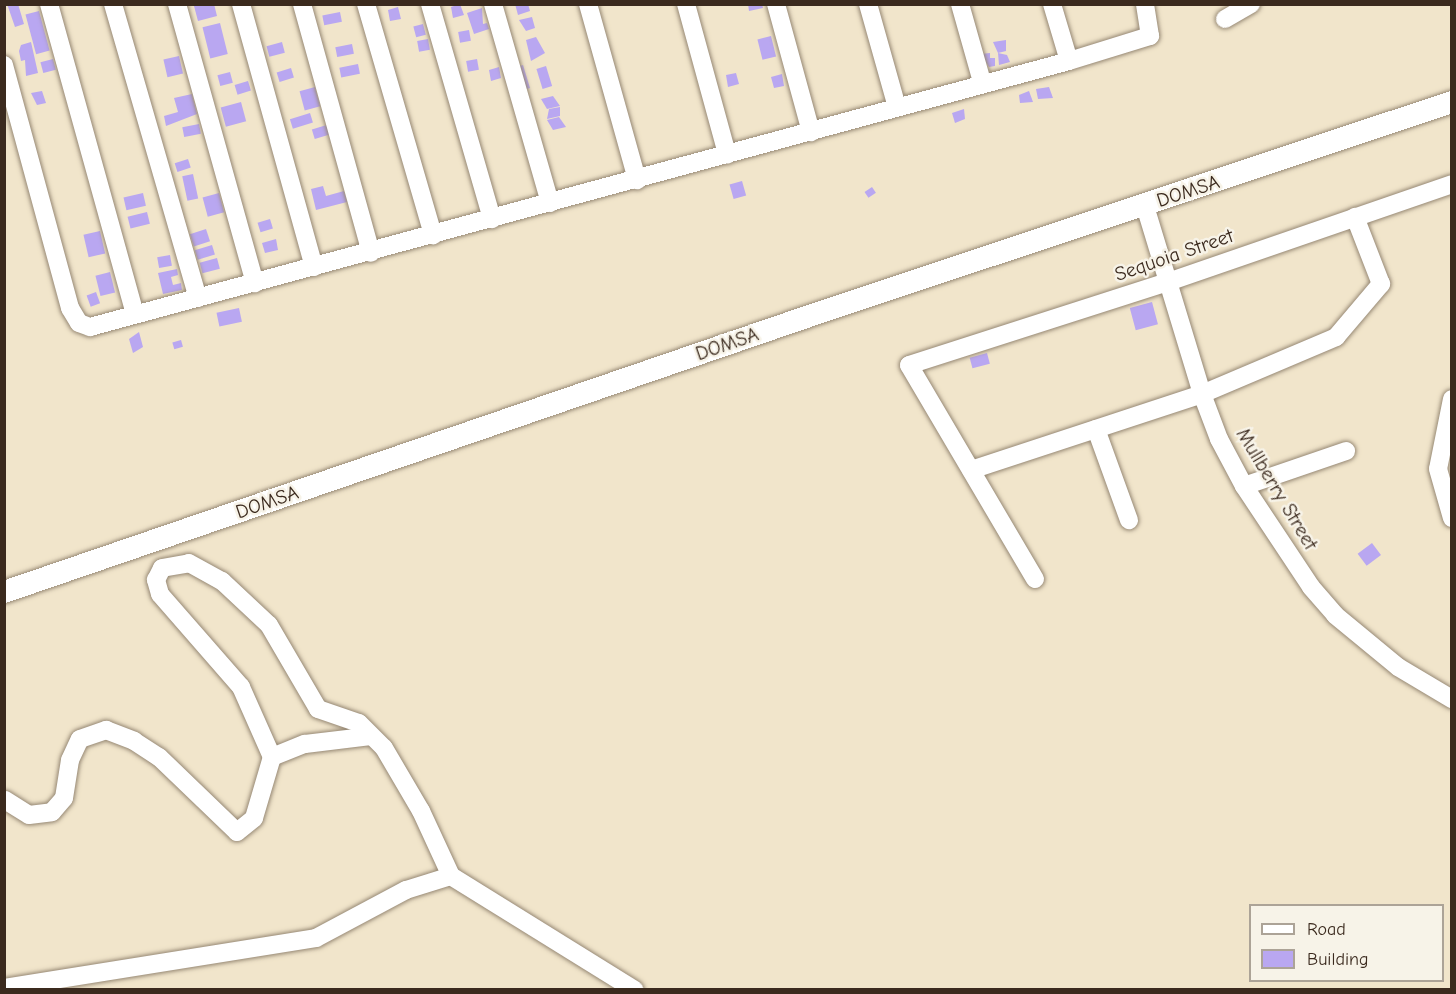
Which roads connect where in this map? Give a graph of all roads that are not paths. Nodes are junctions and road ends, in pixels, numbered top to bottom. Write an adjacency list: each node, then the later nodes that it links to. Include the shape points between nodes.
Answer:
1 (49, 4): 37 (street)
2 (113, 4): 36 (street)
3 (177, 4): 35 (street)
4 (241, 4): 33 (street)
5 (302, 4): 32 (street)
6 (366, 4): 31 (street)
7 (430, 4): 30 (street)
8 (493, 4): 27 (street)
9 (588, 4): 25 (street)
10 (686, 4): 24 (street)
11 (776, 4): 23 (street)
12 (868, 4): 22 (street)
13 (960, 4): 20 (street)
14 (1052, 4): 18 (street)
15 (1145, 4): 18 (street, via 1150,36)
16 (1251, 4): 17 (street)
17 (1225, 20)
18 (1069, 61): 20 (street)
19 (4, 65): 37 (street, via 70,308 79,323 90,327)
20 (981, 82): 22 (street)
21 (1452, 102): 28 (main road, DOMSA)
22 (897, 107): 23 (street)
23 (812, 132): 24 (street)
24 (727, 154): 25 (street)
25 (637, 180): 27 (street)
26 (1452, 184): 29 (street, Sequoia Street)
27 (549, 203): 30 (street)
28 (1145, 206): 34 (street, Mullberry Street); 47 (main road, DOMSA, via 812,315)
29 (1355, 217): 34 (street, Sequoia Street); 38 (street, via 1381,284 1369,302 1336,337)
30 (492, 219): 31 (street)
31 (433, 235): 32 (street)
32 (370, 253): 33 (street)
33 (314, 267): 35 (street)
34 (1168, 282): 38 (street, Mullberry Street); 42 (street, Sequoia Street, via 909,365)
35 (255, 283): 36 (street)
36 (198, 298): 37 (street)
37 (135, 314)
38 (1202, 394): 40 (street); 43 (street, Mullberry Street, via 1219,439)
39 (1450, 406): 44 (street, via 1438,469)
40 (1096, 429): 42 (street); 45 (street)
41 (1346, 451): 43 (street)
42 (971, 470): 46 (street)
43 (1244, 486): 48 (street, Mullberry Street, via 1311,587 1335,615 1398,667)
44 (1452, 518)
45 (1129, 520)
46 (1035, 579)
47 (4, 592)
48 (1452, 699)
49 (371, 736): 50 (street, via 305,744); 50 (street, via 359,723 318,709 269,625 222,581 189,563 162,568 156,580 160,594 241,687); 52 (street, via 396,767)
50 (272, 757): 51 (street, via 254,818 237,832 159,757 135,741 106,730 81,739 70,760 64,798 52,812 29,815)
51 (5, 800)
52 (451, 876): 53 (street, via 406,890 316,938); 54 (street)
53 (4, 988)
54 (635, 990)

